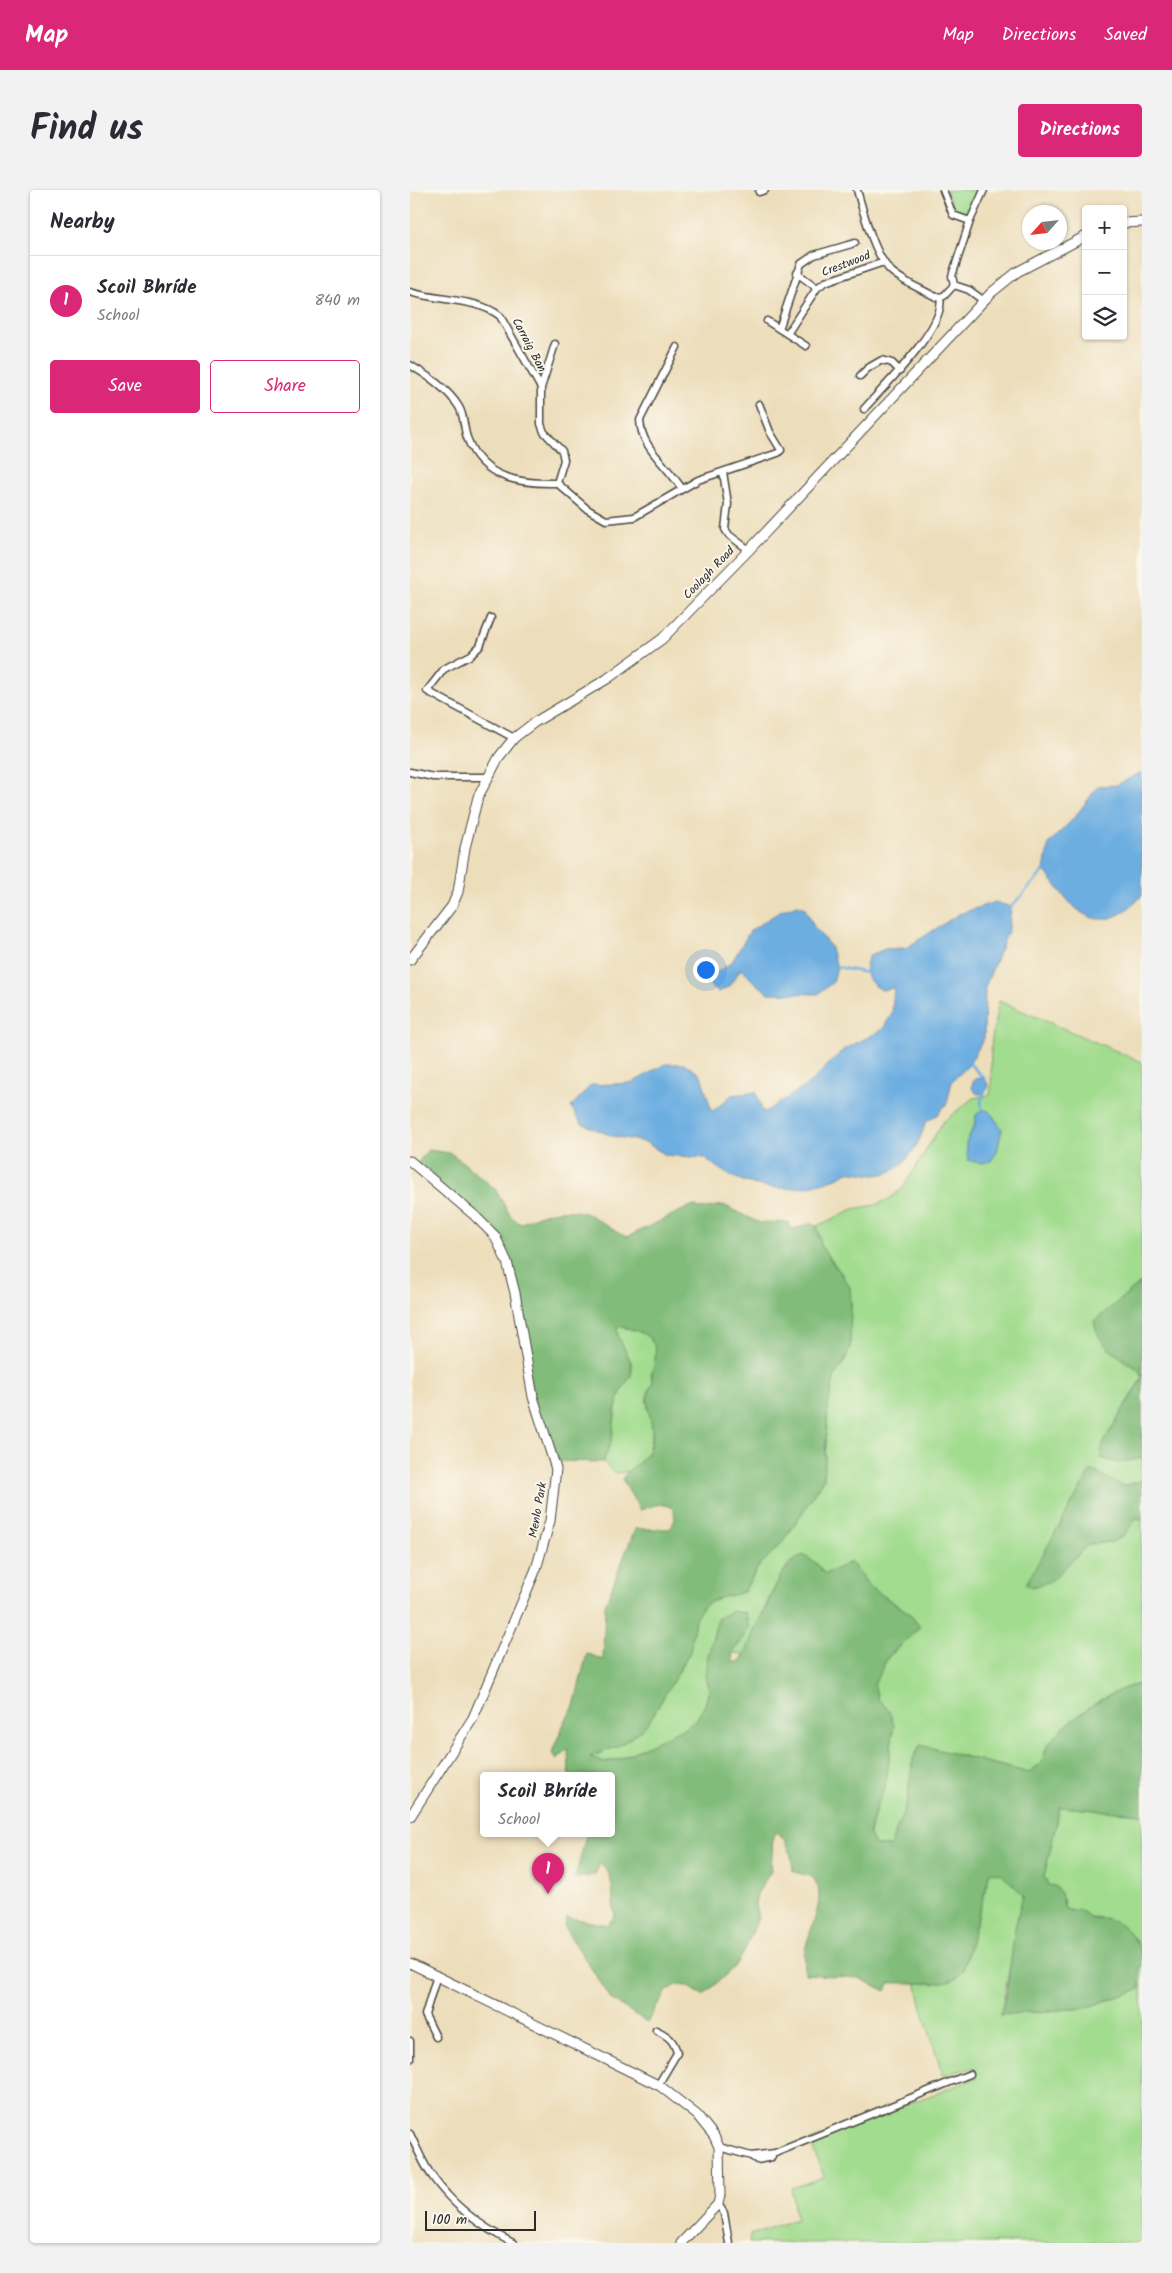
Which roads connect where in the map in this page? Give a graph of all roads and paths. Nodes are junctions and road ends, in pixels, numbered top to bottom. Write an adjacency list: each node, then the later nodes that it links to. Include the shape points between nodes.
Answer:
1 (857, 190): 9 (street, Crestwood)
2 (943, 190): 4 (street, via 953,215)
3 (984, 190): 4 (street)
4 (970, 222): 11 (street, via 952,276)
5 (1142, 222): 6 (street)
6 (1127, 224)
7 (1082, 238): 15 (street, Coolagh Road, via 1017,272)
8 (855, 243): 10 (street, Crestwood, via 814,255 801,264)
9 (884, 262): 12 (street, Crestwood); 14 (street, Crestwood, via 907,282)
10 (797, 273): 12 (street, Crestwood); 17 (street, Crestwood)
11 (954, 285): 14 (street); 15 (street, via 969,290)
12 (817, 288): 18 (street, Crestwood)
13 (410, 292): 25 (street, Carraig Ban, via 492,309 500,316)
14 (940, 298): 23 (street, via 941,306 933,326)
15 (984, 301): 31 (street, Coolagh Road)
16 (767, 322): 17 (street)
17 (780, 329): 18 (street)
18 (787, 334): 20 (street)
19 (555, 344): 25 (street, Carraig Ban)
20 (806, 346)
21 (677, 347): 30 (street, via 640,420 640,432 648,448 674,474)
22 (410, 365): 29 (street, via 452,397 461,410 472,450 491,469 519,482)
23 (900, 370): 24 (street, via 882,360); 27 (street)
24 (860, 376)
25 (541, 388): 29 (street, Carraig Ban, via 541,424 544,432 562,451 564,460)
26 (759, 404): 28 (street, via 781,450)
27 (864, 409)
28 (723, 472): 30 (street); 31 (street, via 728,504 725,529)
29 (557, 483): 30 (street, via 587,509 606,520 634,517)
30 (682, 489)
31 (750, 550): 33 (street, Coolagh Road, via 662,640)
32 (491, 618): 33 (street, via 480,646 444,670 427,691)
33 (514, 738): 35 (street, Coolagh Road)
34 (410, 772): 35 (street, via 433,777)
35 (487, 777): 36 (street, Coolagh Road, via 470,824 458,892 452,906)
36 (410, 960)
37 (410, 1160): 38 (street, Menlo Park, via 495,1236 515,1294 534,1398 556,1469 550,1522 533,1577 473,1718)
38 (410, 1817)
39 (410, 1963): 40 (street)
40 (437, 1975): 42 (street, via 424,2015); 46 (street)
41 (656, 2030): 46 (street, via 669,2037 677,2053)
42 (436, 2037)
43 (410, 2041): 44 (street)
44 (410, 2059)
45 (970, 2074): 48 (street, via 775,2153 751,2156)
46 (658, 2085): 48 (street, via 696,2115 714,2136)
47 (410, 2134): 50 (street, via 431,2176 469,2217)
48 (718, 2147): 49 (street)
49 (718, 2204): 51 (street); 52 (street, via 724,2213)
50 (513, 2243)
51 (681, 2243)
52 (729, 2243)

